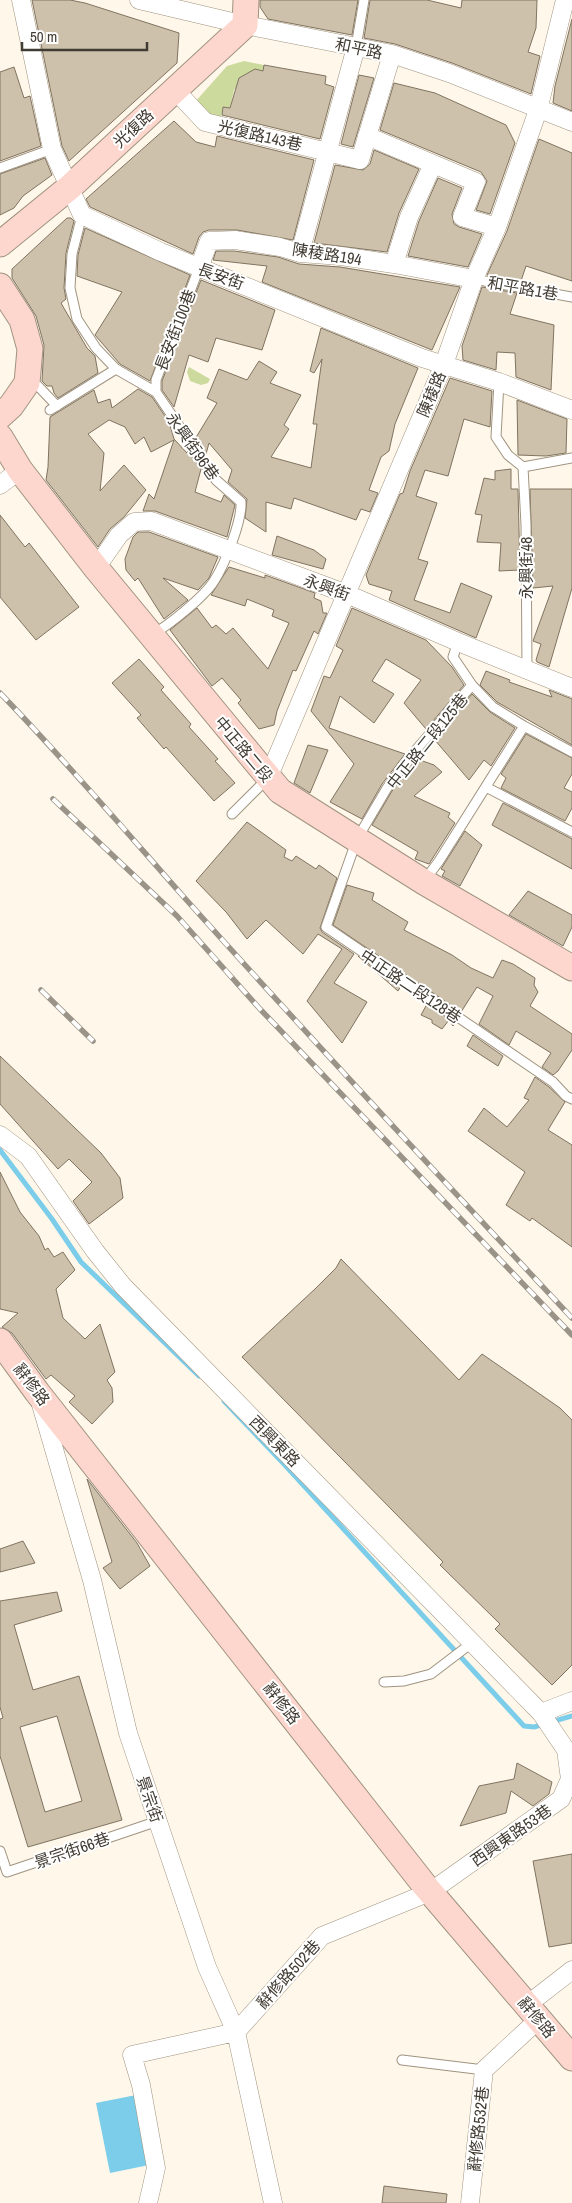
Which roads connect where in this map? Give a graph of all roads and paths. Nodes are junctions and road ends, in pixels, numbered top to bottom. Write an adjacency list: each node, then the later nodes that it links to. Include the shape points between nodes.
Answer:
1 (21, 0): 13 (street)
2 (139, 0): 6 (street, 和平路)
3 (246, 0): 6 (street)
4 (364, 0): 7 (lane)
5 (565, 0): 10 (street, 陳稜路)
6 (244, 25): 7 (street, 和平路); 9 (street, 光復路)
7 (356, 47): 8 (street, 和平路); 14 (street)
8 (392, 54): 10 (street, 和平路, via 449,73); 12 (street)
9 (175, 90): 14 (street, 光復路143巷, via 205,122); 17 (street, 光復路)
10 (538, 110): 11 (street, 和平路); 19 (street, 陳稜路)
11 (572, 122)
12 (368, 136): 14 (street, 光復路143巷, via 360,160); 15 (street)
13 (52, 149): 16 (lane); 17 (street)
14 (328, 151): 21 (street)
15 (433, 164): 19 (street, via 476,182 462,217); 22 (street, via 409,217)
16 (0, 168)
17 (70, 187): 18 (street); 20 (street, 光復路)
18 (82, 215): 23 (street, 長安街); 28 (lane, via 72,254 70,288 77,319 96,348)
19 (497, 227): 24 (street, 陳稜路)
20 (0, 244)
21 (300, 253): 22 (street, 陳稜路194); 23 (street, 陳稜路194, via 235,240 209,241)
22 (394, 264): 24 (street, 陳稜路194)
23 (199, 268): 27 (street, 長安街); 31 (lane, 長安街100巷, via 156,380)
24 (474, 279): 26 (lane, 和平路1巷); 27 (street, 陳稜路)
25 (0, 286): 30 (street, via 22,320 30,349)
26 (572, 297)
27 (444, 364): 29 (street, 長安街); 41 (street, 陳稜路)
28 (116, 369): 30 (lane, via 54,408 38,386); 31 (lane)
29 (499, 382): 32 (street, 長安街); 36 (lane, via 496,438)
30 (27, 383): 33 (street)
31 (156, 392): 39 (lane, 永興街96巷, via 216,480 241,502 242,514)
32 (572, 410)
33 (0, 416)
34 (0, 437): 37 (street, 中正路二段)
35 (572, 458): 36 (lane)
36 (523, 467): 44 (lane, 永興街48)
37 (20, 470): 38 (street); 40 (street, 中正路二段)
38 (0, 485)
39 (228, 551): 40 (street, 永興街, via 151,521 134,522 119,535); 41 (street, 永興街); 42 (lane, 永興街96巷, via 214,582)
40 (96, 568): 42 (street, 中正路二段)
41 (347, 594): 43 (street, 永興街); 49 (street, 陳稜路)
42 (151, 636): 49 (street, 中正路二段)
43 (458, 642): 44 (street, 永興街); 45 (lane, 中正路二段125巷, via 453,657)
44 (527, 669): 46 (street, 永興街)
45 (472, 685): 47 (lane, via 493,707); 53 (lane, 中正路二段125巷, via 414,751)
46 (572, 688)
47 (524, 726): 48 (lane); 50 (lane)
48 (572, 752)
49 (268, 778): 51 (lane); 53 (street, 中正路二段, via 280,791)
50 (486, 788): 52 (lane); 54 (lane)
51 (232, 814)
52 (572, 832)
53 (356, 839): 54 (street, 中正路二段); 56 (lane, 中正路二段128巷, via 326,927 553,1082)
54 (424, 882): 55 (street, 中正路二段)
55 (570, 962)
56 (572, 1099)
57 (0, 1134): 60 (street, 西興東路, via 28,1156 123,1286)
58 (0, 1341): 59 (street, 辭修路)
59 (37, 1392): 64 (street, 景宗街, via 92,1580 128,1733); 66 (street, 辭修路)
60 (473, 1642): 61 (lane, via 430,1674); 63 (street, 西興東路)
61 (384, 1682)
62 (572, 1701): 63 (street)
63 (541, 1713): 66 (street, 西興東路53巷, via 566,1750 570,1779 561,1799)
64 (158, 1821): 65 (lane, 景宗街66巷, via 7,1872); 69 (street, 景宗街, via 207,1967)
65 (0, 1851)
66 (430, 1892): 68 (street, 辭修路); 69 (street, 辭修路502巷, via 322,1936)
67 (572, 1970): 68 (street, 辭修路532巷)
68 (533, 2012): 70 (street, 辭修路); 72 (street, 辭修路532巷)
69 (236, 2032): 73 (street, via 132,2055 141,2085 156,2168); 74 (street, 景宗街)
70 (572, 2058)
71 (402, 2060): 72 (lane)
72 (484, 2070): 75 (street, 辭修路532巷)
73 (148, 2203)
74 (273, 2203)
75 (470, 2203)

